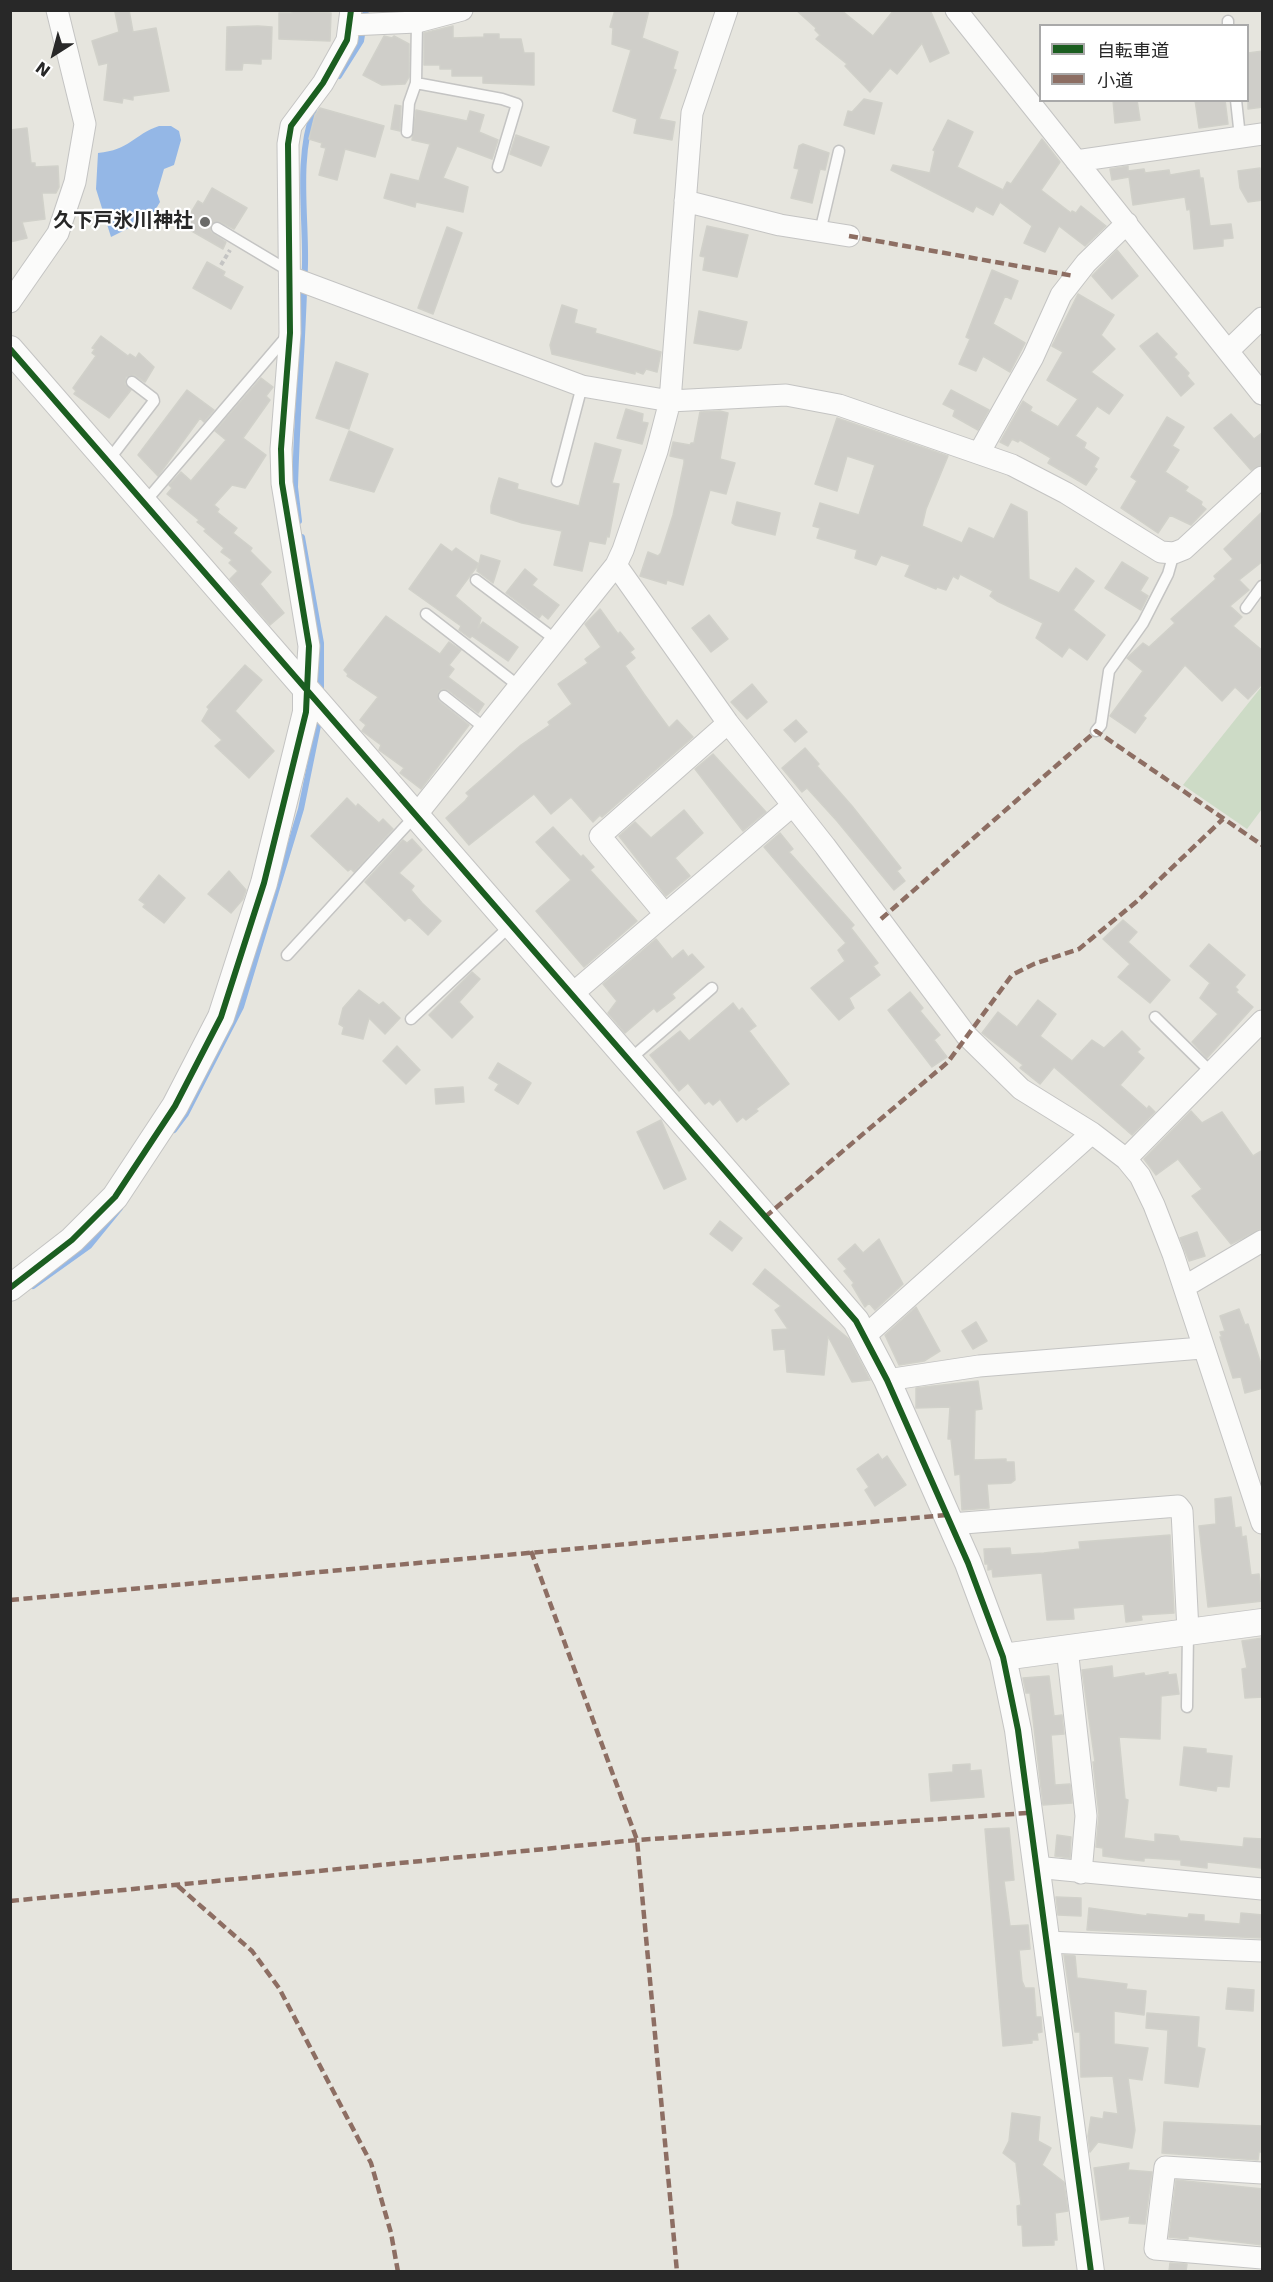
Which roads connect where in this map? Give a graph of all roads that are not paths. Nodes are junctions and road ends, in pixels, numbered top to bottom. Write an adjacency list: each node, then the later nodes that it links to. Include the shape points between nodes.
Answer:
1 (57, 10): 21 (street, via 85,124 75,182 58,233)
2 (462, 10): 6 (street)
3 (727, 10): 15 (street, via 692,113)
4 (956, 10): 13 (street)
5 (350, 17): 6 (street); 20 (street, via 347,40 323,83 291,126)
6 (417, 22): 7 (lane)
7 (416, 83): 9 (lane, via 409,103); 14 (lane, via 517,104)
8 (1236, 102): 11 (lane)
9 (407, 132)
10 (1263, 134): 11 (street)
11 (1240, 137): 13 (street)
12 (839, 151): 18 (lane)
13 (1076, 161): 16 (street)
14 (498, 167)
15 (685, 201): 18 (street); 29 (street)
16 (1126, 223): 25 (street); 30 (street, via 1061,295 1033,357)
17 (217, 228): 20 (lane)
18 (820, 232): 19 (street)
19 (849, 236)
20 (290, 274): 23 (street); 27 (street)
21 (10, 302)
22 (1263, 318): 25 (street)
23 (290, 333): 34 (lane); 44 (street, via 282,483)
24 (10, 349): 31 (street)
25 (1229, 350): 28 (street)
26 (132, 382): 31 (lane, via 154,401)
27 (582, 386): 29 (street); 33 (lane)
28 (1263, 393)
29 (670, 401): 30 (street, via 786,395 838,405); 36 (street, via 657,451)
30 (979, 453): 35 (street, via 1066,493 1161,552)
31 (107, 462): 34 (street)
32 (1263, 477): 35 (street, via 1184,549)
33 (556, 481)
34 (145, 502): 44 (street)
35 (1174, 553): 47 (lane, via 1168,574 1143,623 1109,671 1101,725)
36 (616, 565): 41 (street); 45 (street)
37 (476, 580): 41 (lane)
38 (1263, 586): 39 (lane)
39 (1246, 608)
40 (426, 614): 42 (lane)
41 (556, 640): 42 (street)
42 (520, 687): 46 (street)
43 (444, 696): 46 (lane)
44 (316, 700): 49 (street); 64 (street, via 306,712 264,883 221,1017 175,1106 114,1197 72,1240)
45 (728, 723): 48 (street); 50 (street, via 600,836)
46 (486, 729): 49 (street)
47 (1096, 731)
48 (793, 805): 50 (street); 60 (street, via 973,1042 1022,1089)
49 (417, 814): 51 (street); 52 (lane)
50 (665, 915): 54 (street)
51 (510, 926): 54 (street); 56 (lane)
52 (287, 955)
53 (712, 988): 58 (lane)
54 (571, 995): 58 (street)
55 (1155, 1017): 59 (lane)
56 (411, 1019)
57 (1263, 1021): 59 (street)
58 (628, 1061): 65 (street)
59 (1212, 1073): 61 (street)
60 (1092, 1133): 61 (street); 65 (street)
61 (1126, 1159): 63 (street, via 1140,1176 1154,1205)
62 (1263, 1241): 63 (street)
63 (1184, 1287): 66 (street)
64 (10, 1288)
65 (866, 1335): 67 (street)
66 (1202, 1348): 67 (street, via 980,1366); 68 (street)
67 (887, 1380): 69 (street)
68 (1263, 1523)
69 (951, 1524): 71 (street, via 1178,1506 1182,1511); 73 (street)
70 (1263, 1622): 71 (street)
71 (1188, 1630): 72 (street); 74 (lane)
72 (1067, 1648): 73 (street); 76 (street, via 1086,1816)
73 (1003, 1657): 75 (street, via 1018,1730)
74 (1187, 1707)
75 (1035, 1868): 76 (street); 78 (street)
76 (1081, 1873): 77 (street)
77 (1263, 1889)
78 (1046, 1942): 79 (street); 82 (street)
79 (1263, 1951)
80 (1263, 2173): 81 (street, via 1165,2167 1155,2249)
81 (1263, 2258)
82 (1091, 2271)

